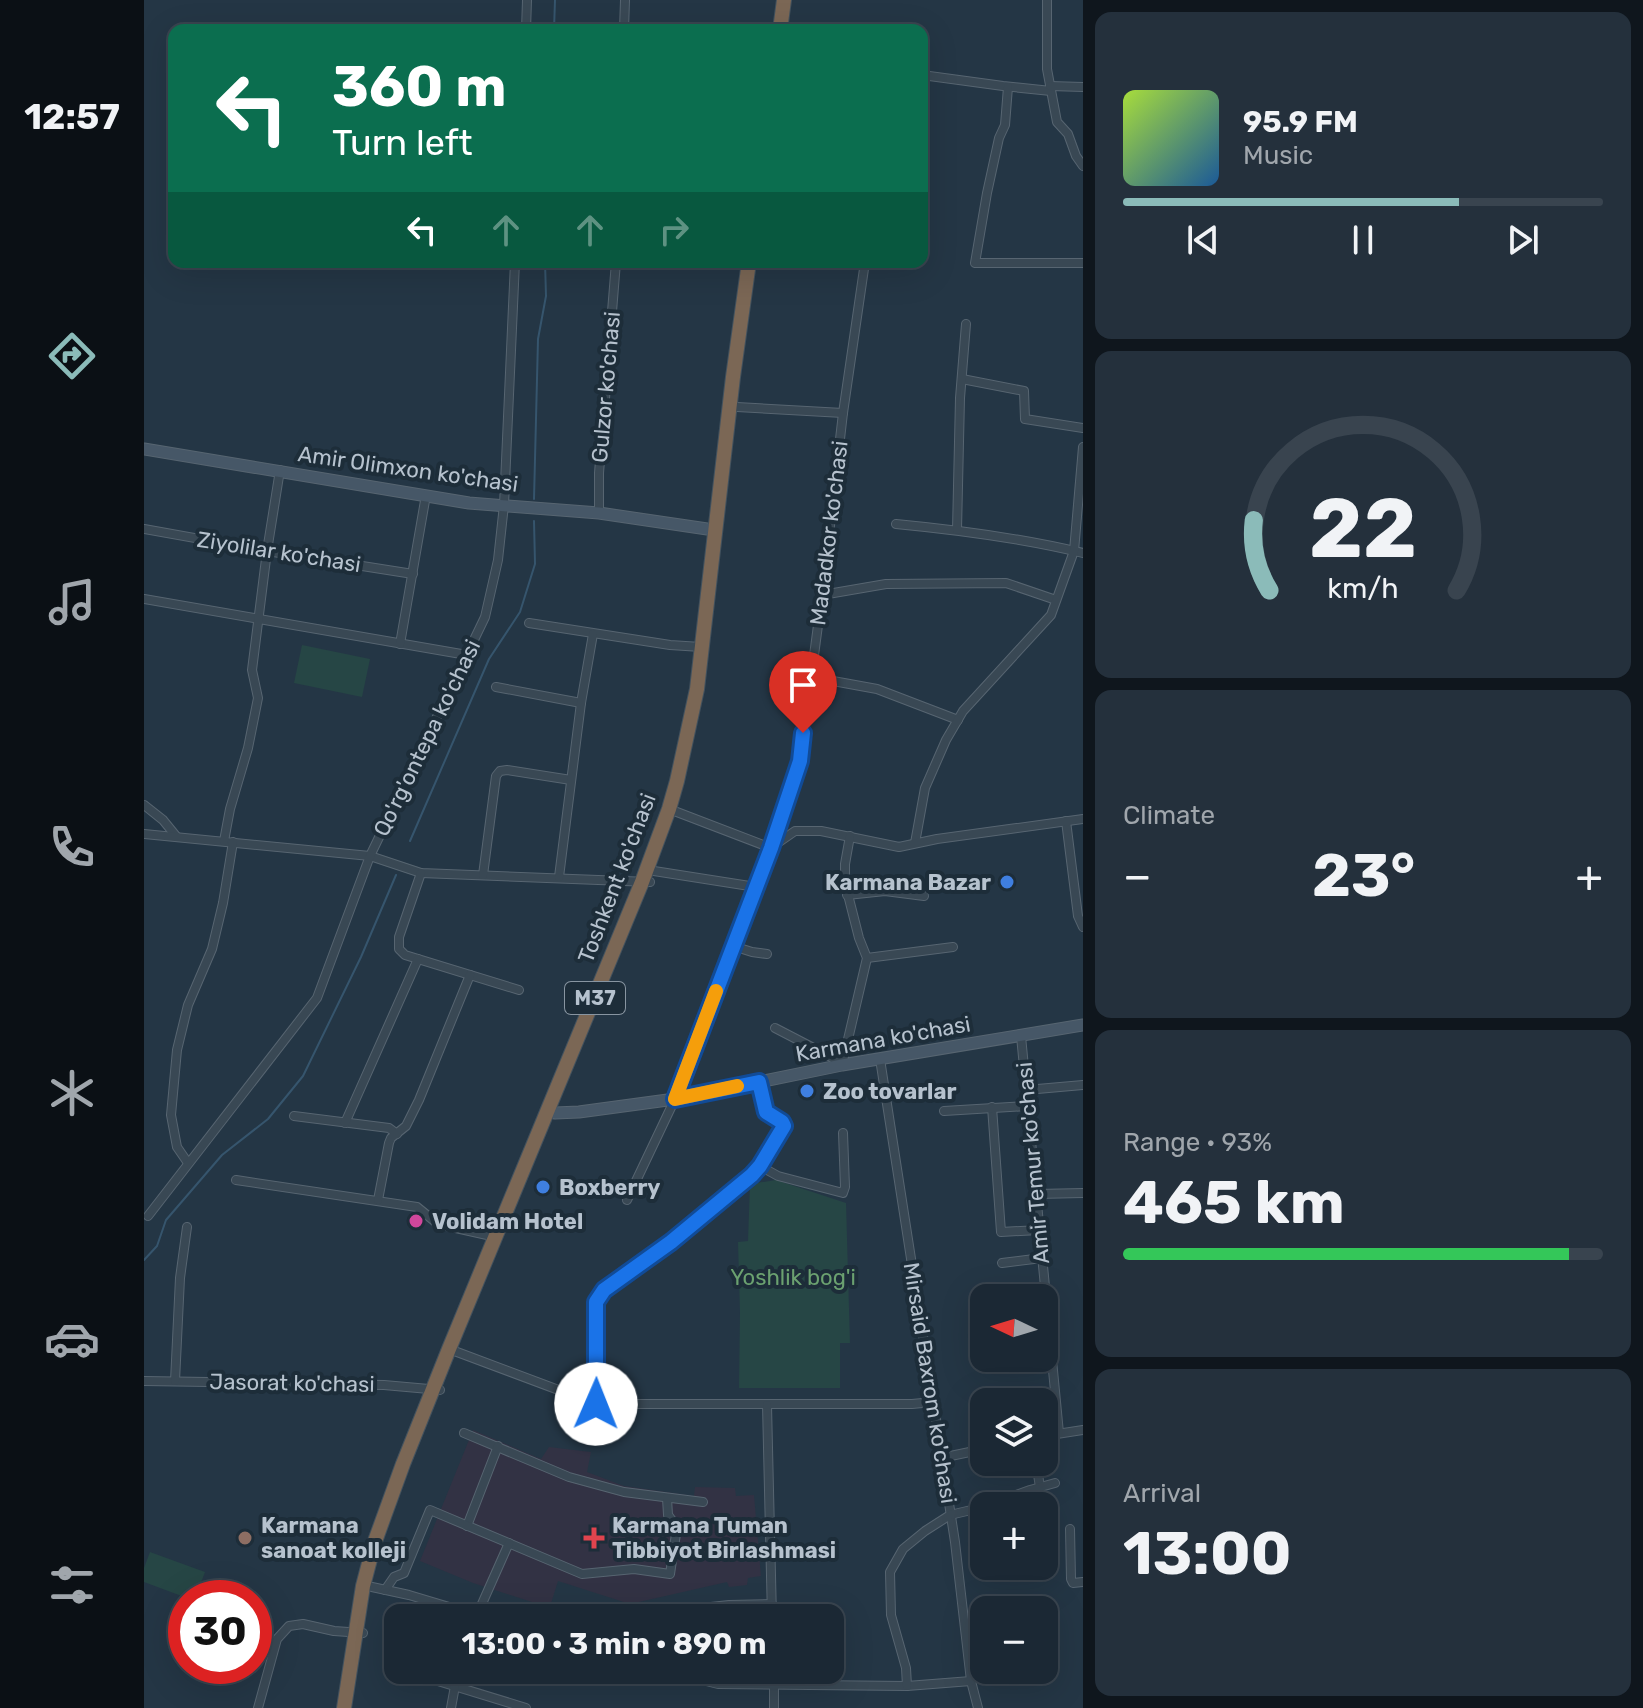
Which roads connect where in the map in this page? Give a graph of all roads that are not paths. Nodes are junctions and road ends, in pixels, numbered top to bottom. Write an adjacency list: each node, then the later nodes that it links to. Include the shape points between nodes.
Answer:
1 (527, 0): 6 (street)
2 (625, 0): 7 (street)
3 (784, 0): 8 (highway)
4 (793, 0): 9 (highway)
5 (1047, 0): 13 (street)
6 (526, 24)
7 (624, 24)
8 (781, 24)
9 (790, 24)
10 (928, 76): 11 (street)
11 (1008, 87): 13 (street); 15 (street, via 1005,125 975,263)
12 (1083, 87): 13 (street)
13 (1051, 88): 14 (street, via 1057,122)
14 (1083, 166)
15 (1083, 263)
16 (515, 268): 30 (street, Qo'rg'ontepa ko'chasi)
17 (616, 268): 31 (street, Gulzor ko'chasi)
18 (748, 268): 35 (highway, Toshkent ko'chasi / M37)
19 (756, 268): 23 (highway, Toshkent ko'chasi / M37)
20 (864, 268): 24 (street, Madadkor ko'chasi)
21 (966, 324): 22 (street)
22 (962, 379): 25 (street, via 1024,391 1025,419); 34 (street)
23 (737, 407): 24 (street); 35 (highway, Toshkent ko'chasi / M37)
24 (843, 413): 39 (street, Madadkor ko'chasi)
25 (1083, 428)
26 (1083, 447): 37 (street)
27 (144, 449): 28 (street, Amir Olimxon ko'chasi)
28 (280, 470): 29 (street, Amir Olimxon ko'chasi); 36 (street)
29 (426, 495): 30 (street, Amir Olimxon ko'chasi); 38 (street)
30 (504, 505): 31 (street, Amir Olimxon ko'chasi); 47 (street, Qo'rg'ontepa ko'chasi, via 485,617)
31 (599, 513): 35 (street, Amir Olimxon ko'chasi)
32 (896, 524): 34 (street)
33 (144, 529): 36 (street, Ziyolilar ko'chasi)
34 (957, 530): 37 (street)
35 (718, 531): 46 (highway, Toshkent ko'chasi / M37); 54 (highway, Toshkent ko'chasi / M37, via 703,689 691,753)
36 (267, 551): 38 (street, Ziyolilar ko'chasi); 42 (street)
37 (1079, 552): 41 (street)
38 (413, 574): 45 (street)
39 (822, 595): 41 (street, via 886,584 1006,583); 48 (street, Madadkor ko'chasi)
40 (144, 599): 42 (street)
41 (1056, 600): 51 (street, via 1051,615)
42 (259, 618): 45 (street); 60 (street, via 252,670 258,698)
43 (529, 623): 44 (street)
44 (593, 634): 46 (street); 50 (street)
45 (400, 644): 47 (street)
46 (701, 647): 54 (highway, Toshkent ko'chasi / M37)
47 (467, 655): 63 (street, Qo'rg'ontepa ko'chasi)
48 (811, 677): 51 (street, via 877,689); 62 (street, Madadkor ko'chasi, via 800,761)
49 (496, 687): 50 (street)
50 (581, 703): 52 (street)
51 (958, 720): 61 (street, via 925,788)
52 (571, 780): 65 (street, via 500,771); 66 (street)
53 (144, 805): 58 (street)
54 (672, 811): 62 (street); 67 (highway, Toshkent ko'chasi / M37)
55 (1083, 819): 56 (street)
56 (1066, 821): 61 (street); 71 (street)
57 (144, 834): 58 (street)
58 (176, 836): 60 (street)
59 (850, 836): 61 (street, via 899,847); 62 (street, via 795,831); 69 (street)
60 (229, 842): 63 (street); 97 (street, via 212,949 188,1005 177,1050 171,1115 177,1147)
61 (915, 843)
62 (771, 848): 68 (street, Madadkor ko'chasi)
63 (370, 856): 64 (street); 97 (street, Qo'rg'ontepa ko'chasi, via 317,998)
64 (421, 873): 65 (street); 77 (street, via 399,937 399,949)
65 (483, 875): 66 (street)
66 (559, 877): 67 (street)
67 (649, 878): 68 (street); 92 (highway, Toshkent ko'chasi / M37)
68 (756, 887): 73 (street, Madadkor ko'chasi)
69 (847, 895): 70 (street, via 885,891); 76 (street)
70 (924, 896)
71 (1080, 903): 72 (street)
72 (1083, 927)
73 (733, 946): 75 (street); 88 (street, Madadkor ko'chasi)
74 (953, 947): 76 (street)
75 (767, 954)
76 (867, 958): 84 (street)
77 (418, 959): 78 (street); 94 (street)
78 (470, 975): 79 (street); 96 (street, via 419,1100)
79 (519, 990)
80 (1083, 1025): 82 (street, Karmana ko'chasi)
81 (775, 1028): 84 (street)
82 (1021, 1036): 83 (street, Karmana ko'chasi); 87 (street, Amir Temur ko'chasi)
83 (880, 1059): 84 (street, Karmana ko'chasi); 114 (street, Mirsaid Baxrom ko'chasi)
84 (842, 1065): 85 (street, Karmana ko'chasi)
85 (759, 1082): 88 (street, Karmana ko'chasi); 98 (street, via 766,1112 784,1126)
86 (1083, 1085): 87 (street)
87 (1026, 1090): 89 (street, Amir Temur ko'chasi)
88 (675, 1099): 92 (street, Karmana ko'chasi); 103 (street, Madadkor ko'chasi)
89 (1028, 1106): 90 (street); 101 (street, Amir Temur ko'chasi)
90 (992, 1107): 91 (street); 106 (street, via 1001,1232)
91 (944, 1111)
92 (552, 1112): 107 (highway, Toshkent ko'chasi / M37); 110 (highway, Toshkent ko'chasi / M37)
93 (294, 1116): 94 (street)
94 (345, 1123): 96 (street, via 389,1128)
95 (843, 1133): 98 (street, via 843,1193)
96 (397, 1134): 102 (street, via 389,1143)
97 (188, 1163): 104 (street, Qo'rg'ontepa ko'chasi)
98 (760, 1166): 115 (street, via 671,1242 604,1290 596,1302)
99 (236, 1180): 102 (street)
100 (1083, 1193): 101 (street)
101 (1037, 1194): 106 (street, Amir Temur ko'chasi)
102 (378, 1200): 107 (street, via 417,1207 438,1224)
103 (627, 1200)
104 (148, 1216)
105 (187, 1227): 111 (street)
106 (1039, 1230): 108 (street, Amir Temur ko'chasi)
107 (496, 1237): 110 (highway, Toshkent ko'chasi / M37)
108 (1042, 1258): 109 (street); 119 (street, Amir Temur ko'chasi)
109 (1002, 1263)
110 (452, 1351): 113 (highway, Toshkent ko'chasi / M37); 115 (street)
111 (175, 1381): 112 (street, Jasorat ko'chasi); 113 (street, Jasorat ko'chasi)
112 (144, 1383)
113 (437, 1390): 135 (highway, Toshkent ko'chasi / M37, via 380,1551); 139 (highway, Toshkent ko'chasi / M37, via 374,1544)
114 (933, 1402): 116 (street); 122 (street, Mirsaid Baxrom ko'chasi)
115 (596, 1404): 116 (street)
116 (767, 1405): 138 (street)
117 (1083, 1430): 119 (street)
118 (464, 1433): 120 (street)
119 (1059, 1433)
120 (498, 1446): 127 (street, via 569,1477); 131 (street)
121 (970, 1452): 122 (street)
122 (941, 1458): 130 (street, Mirsaid Baxrom ko'chasi)
123 (1038, 1476): 125 (street)
124 (1055, 1483): 125 (street)
125 (1040, 1487): 126 (street)
126 (1026, 1492)
127 (667, 1498): 128 (street); 133 (street, via 668,1515 677,1527 670,1574 634,1569 582,1574)
128 (703, 1502)
129 (970, 1510): 130 (street)
130 (950, 1515): 140 (street, Mirsaid Baxrom ko'chasi); 146 (street, via 903,1549 890,1572 891,1615)
131 (467, 1526): 133 (street); 135 (street, via 430,1510 404,1573)
132 (1070, 1529): 134 (street, via 1071,1579)
133 (509, 1543): 137 (street)
134 (1083, 1582)
135 (378, 1589): 136 (street); 139 (highway, Toshkent ko'chasi / M37)
136 (434, 1604)
137 (487, 1604)
138 (772, 1604)
139 (359, 1632): 147 (street, via 289,1626 277,1639); 148 (highway, Toshkent ko'chasi / M37); 149 (highway, Toshkent ko'chasi / M37)
140 (970, 1673)
141 (970, 1681): 146 (street)
142 (448, 1684): 145 (street)
143 (774, 1684): 146 (street); 152 (street)
144 (972, 1684): 153 (street, Mirsaid Baxrom ko'chasi)
145 (455, 1686): 150 (street); 151 (street)
146 (907, 1686)
147 (258, 1708)
148 (344, 1708)
149 (352, 1708)
150 (451, 1708)
151 (526, 1708)
152 (774, 1708)
153 (978, 1708)

